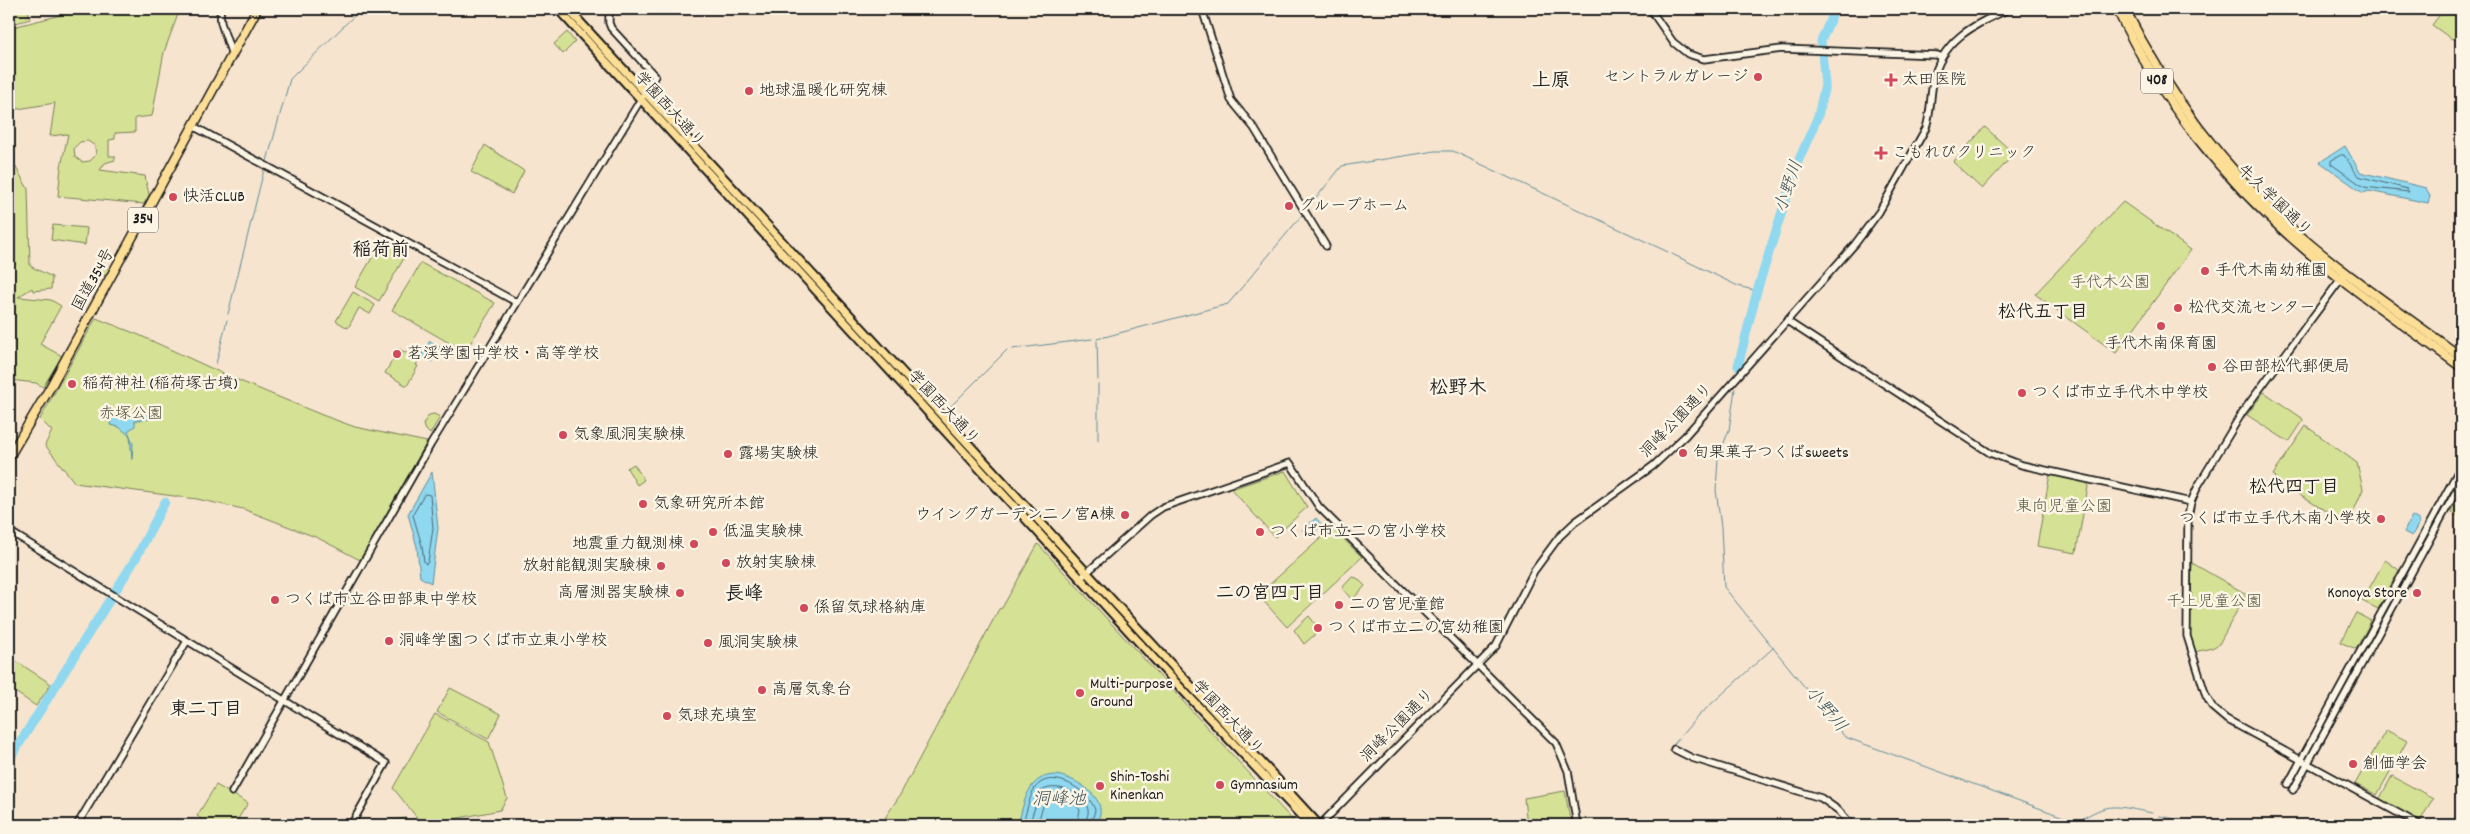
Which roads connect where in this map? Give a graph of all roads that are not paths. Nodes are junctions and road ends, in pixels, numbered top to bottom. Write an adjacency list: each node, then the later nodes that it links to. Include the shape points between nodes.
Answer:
1 (220, 9): 11 (street, via 221,23)
2 (257, 9): 11 (highway, 国道354号 / 354)
3 (558, 9): 13 (main road, 学園西大通り)
4 (568, 9): 13 (main road, 学園西大通り)
5 (610, 9): 13 (street, via 611,28 655,76)
6 (1202, 9): 15 (street, via 1231,100 1254,128)
7 (1650, 9): 12 (street, via 1672,42 1688,54 1704,59 1782,50)
8 (2009, 9): 12 (street, 洞峰公園通り, via 1970,28 1951,44)
9 (2117, 9): 16 (highway, 牛久学園通り / 408, via 2149,69 2209,153 2265,214 2307,252)
10 (2126, 9): 16 (highway, 牛久学園通り / 408, via 2167,82 2215,149 2270,209)
11 (232, 55): 14 (highway, 国道354号 / 354)
12 (1942, 57): 18 (street, 洞峰公園通り, via 1934,79 1926,128 1891,191 1864,233)
13 (642, 95): 17 (street); 26 (main road, 学園西大通り)
14 (193, 126): 17 (street); 21 (highway, 国道354号 / 354)
15 (1326, 246)
16 (2343, 275): 19 (highway, 牛久学園通り / 408); 20 (highway, 牛久学園通り / 408); 24 (street, via 2242,413)
17 (516, 302): 29 (street, via 431,444)
18 (1787, 321): 24 (street, via 1990,453 2022,465); 28 (street, 洞峰公園通り, via 1666,455 1558,537 1534,570 1500,641)
19 (2461, 357)
20 (2461, 366)
21 (9, 457)
22 (2461, 466): 31 (street)
23 (2461, 482): 32 (street)
24 (2191, 502): 31 (street, via 2186,620 2187,636 2202,688 2213,708 2226,719)
25 (9, 531): 27 (street)
26 (1084, 576): 28 (street, via 1150,515 1163,507 1290,463 1319,507); 38 (main road, 学園西大通り); 39 (main road, 学園西大通り)
27 (187, 640): 29 (street); 36 (street)
28 (1479, 665): 39 (street, 洞峰公園通り); 40 (street, via 1560,749 1568,771)
29 (286, 700): 35 (street); 37 (street, via 386,763)
30 (1674, 749): 41 (street, via 1692,758 1821,798)
31 (2301, 760): 32 (street); 33 (street)
32 (2307, 764): 34 (street); 42 (street)
33 (2288, 784)
34 (2293, 790)
35 (232, 792)
36 (77, 825)
37 (351, 825)
38 (1310, 825)
39 (1320, 825)
40 (1577, 825)
41 (1852, 825)
42 (2420, 825)

